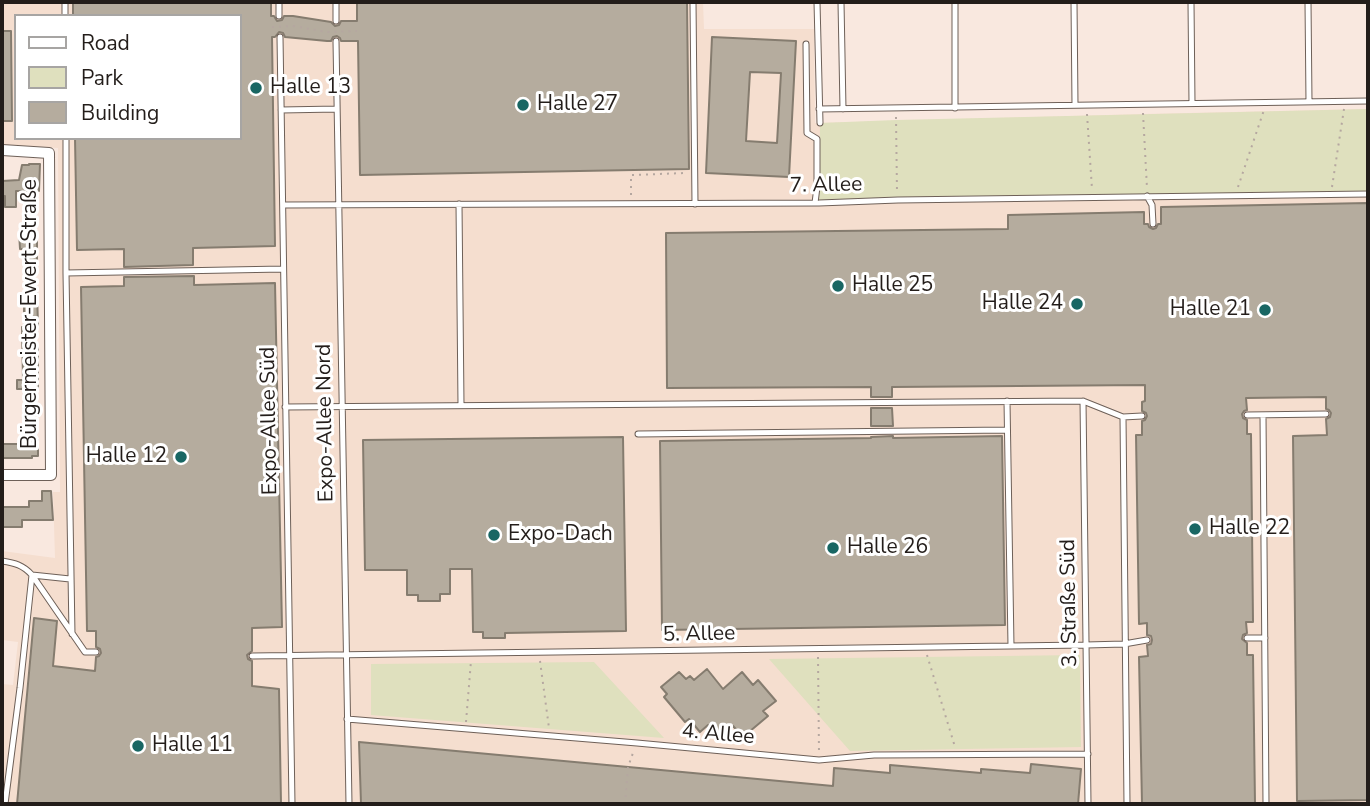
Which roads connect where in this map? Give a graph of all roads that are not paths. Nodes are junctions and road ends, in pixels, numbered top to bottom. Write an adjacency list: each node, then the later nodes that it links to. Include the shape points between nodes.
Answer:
1 (279, 2): 10 (lane)
2 (336, 2): 11 (lane)
3 (693, 2): 31 (lane)
4 (817, 2): 21 (lane)
5 (841, 2): 22 (lane)
6 (955, 2): 19 (lane)
7 (1074, 2): 18 (lane)
8 (1191, 2): 17 (lane)
9 (1308, 2): 16 (lane)
10 (279, 16)
11 (336, 21)
12 (280, 37): 23 (lane, Expo-Allee Süd)
13 (336, 41): 20 (lane, Expo-Allee Nord)
14 (806, 44): 29 (lane, via 807,133 817,139)
15 (1368, 101): 16 (lane)
16 (1309, 102): 17 (lane)
17 (1192, 103): 18 (lane)
18 (1075, 105): 19 (lane)
19 (956, 108): 22 (lane)
20 (337, 109): 23 (lane); 33 (lane, Expo-Allee Nord)
21 (819, 109): 22 (lane); 24 (lane)
22 (843, 109)
23 (281, 110): 32 (lane, Expo-Allee Süd)
24 (820, 123)
25 (65, 140): 36 (lane)
26 (2, 150): 49 (street, Bürgermeister-Ewert-Straße, via 49,153 51,475)
27 (1368, 194): 28 (lane, 7. Allee)
28 (1147, 196): 29 (lane, 7. Allee); 34 (lane)
29 (815, 203): 31 (lane, 7. Allee)
30 (459, 204): 31 (lane, 7. Allee); 33 (lane, 7. Allee); 39 (lane)
31 (695, 204)
32 (284, 205): 33 (lane, 7. Allee); 35 (lane, Expo-Allee Süd)
33 (338, 205): 40 (lane, Expo-Allee Nord)
34 (1153, 224)
35 (283, 269): 36 (lane); 41 (lane, Expo-Allee Süd)
36 (66, 273): 52 (lane)
37 (1007, 401): 38 (lane); 39 (lane); 47 (lane)
38 (1083, 401): 46 (lane); 58 (lane, 3. Straße Süd)
39 (461, 405): 40 (lane)
40 (342, 406): 41 (lane); 63 (lane, Expo-Allee Nord)
41 (285, 407): 62 (lane, Expo-Allee Süd)
42 (1326, 414): 44 (lane)
43 (1247, 415): 44 (lane)
44 (1263, 415): 55 (lane)
45 (1142, 416): 46 (lane)
46 (1123, 417): 57 (lane)
47 (1007, 430): 48 (lane); 59 (lane)
48 (638, 434)
49 (2, 475)
50 (2, 561): 51 (lane, via 25,567)
51 (32, 575): 52 (lane); 53 (lane); 66 (lane)
52 (70, 579): 53 (lane)
53 (72, 634): 60 (lane, via 85,652)
54 (1247, 638): 55 (lane)
55 (1265, 638): 71 (lane)
56 (1147, 640): 57 (lane, 5. Allee)
57 (1124, 643): 58 (lane, 5. Allee); 70 (lane)
58 (1086, 645): 59 (lane, 5. Allee); 65 (lane, 3. Straße Süd)
59 (1011, 646): 63 (lane, 5. Allee)
60 (96, 652)
61 (252, 656): 62 (lane, 5. Allee)
62 (289, 656): 63 (lane, 5. Allee); 67 (lane, Expo-Allee Süd)
63 (346, 656): 64 (lane, Expo-Allee Nord)
64 (347, 719): 65 (lane, 4. Allee, via 819,760 874,755); 68 (lane, Expo-Allee Nord)
65 (1088, 754): 69 (lane, 3. Straße Süd)
66 (5, 804)
67 (292, 804)
68 (349, 804)
69 (1088, 804)
70 (1127, 804)
71 (1266, 804)

